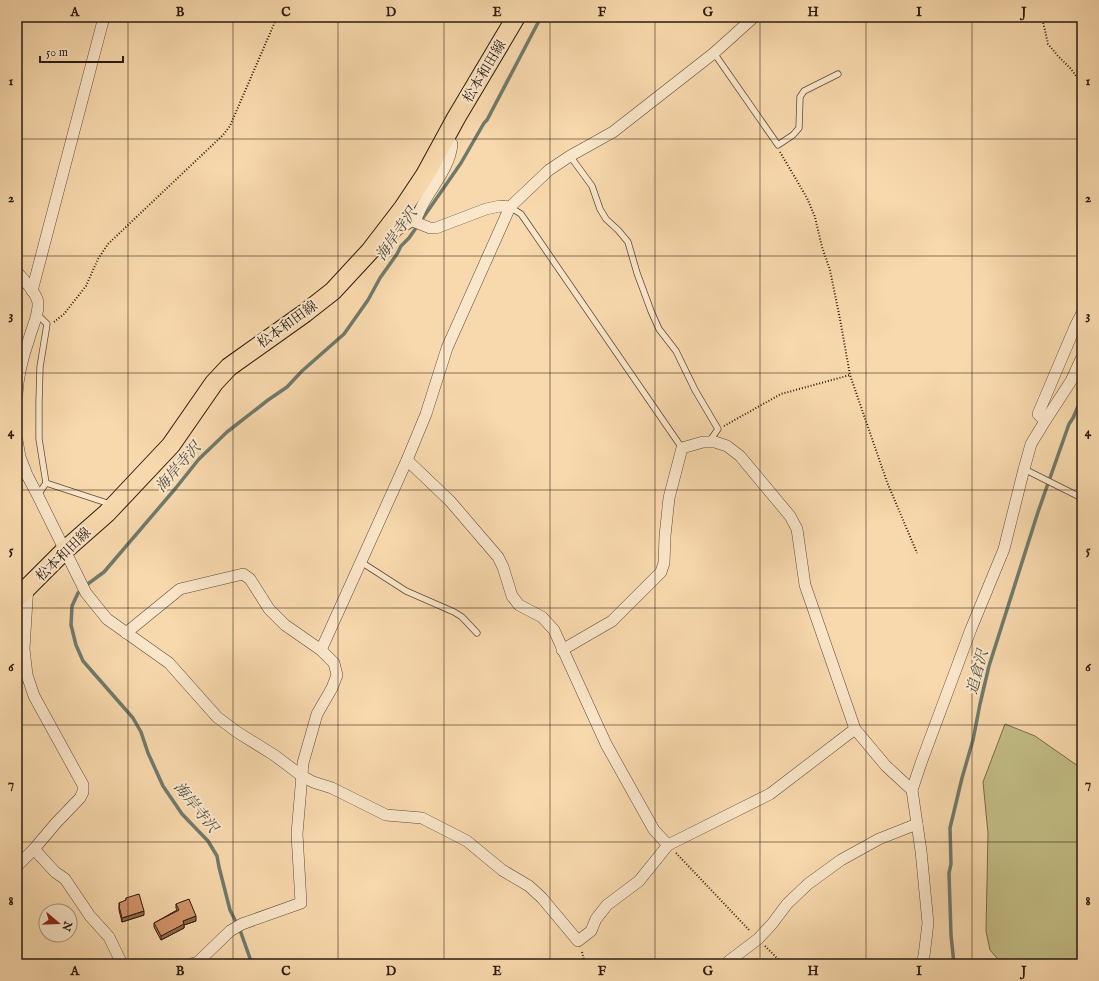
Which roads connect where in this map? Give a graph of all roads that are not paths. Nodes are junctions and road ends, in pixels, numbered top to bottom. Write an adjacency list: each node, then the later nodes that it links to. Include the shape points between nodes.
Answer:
1 (104, 17): 12 (street)
2 (516, 17): 6 (main road, 松本和田線)
3 (754, 17): 4 (street)
4 (714, 53): 5 (lane, via 778,145 799,128 800,97 804,91); 7 (street, via 613,132)
5 (838, 74)
6 (446, 138): 9 (street, via 452,144 449,157); 10 (main road, 松本和田線, via 404,208)
7 (570, 156): 8 (street, via 549,170); 21 (lane, via 592,186 606,220 628,242 659,329 676,351 718,429)
8 (510, 207): 9 (street, via 500,206 436,228); 22 (lane, via 521,214); 23 (street, via 447,348 426,414)
9 (415, 222): 10 (lane, via 399,232 383,252)
10 (370, 252): 28 (main road, 松本和田線, via 333,290 305,313 229,367 214,383 171,445)
11 (17, 272): 12 (street)
12 (32, 291): 14 (street, via 38,301)
13 (1082, 313): 19 (street, via 1038,414)
14 (37, 314): 15 (street); 25 (lane, via 47,324 40,367 38,402 39,439)
15 (29, 336): 16 (street); 18 (street)
16 (17, 345)
17 (1082, 357): 19 (street, via 1071,381)
18 (17, 394)
19 (1045, 421): 24 (street, via 1031,444)
20 (17, 440): 26 (street, via 20,457)
21 (709, 442): 22 (street); 36 (street, via 727,446 740,456 790,516 797,529 804,585)
22 (682, 448): 35 (street, via 669,498 664,563 661,572 612,621)
23 (407, 460): 30 (street); 35 (street, via 450,501 498,557 512,596 519,605 542,617 554,630)
24 (1024, 469): 27 (lane); 38 (street, via 1004,549 971,629)
25 (46, 483): 26 (lane); 28 (lane)
26 (38, 496): 29 (street)
27 (1082, 498)
28 (114, 506): 29 (main road, 松本和田線)
29 (65, 550): 31 (main road, 松本和田線); 32 (street, via 86,593 107,619)
30 (361, 562): 33 (lane, via 406,591 454,612); 34 (street)
31 (23, 592): 41 (street, via 27,600 24,649 27,675 34,696 84,786 80,798)
32 (126, 633): 34 (street, via 180,589 243,574 250,579 269,609 285,625); 37 (street, via 169,663 217,717)
33 (478, 633)
34 (321, 650): 37 (street, via 334,663 337,675 317,714 303,763)
35 (562, 650): 40 (street, via 606,744 654,830)
36 (855, 729): 38 (street, via 886,766); 40 (street, via 770,794)
37 (302, 776): 40 (street, via 386,815 422,818 467,841 502,870 529,886 578,941 591,931 596,919 607,905 639,881); 44 (street, via 297,834 301,903 242,924 230,931 198,962)
38 (912, 790): 39 (street)
39 (917, 824): 45 (street, via 879,839 835,864 808,884 787,904 758,939); 46 (street, via 928,923)
40 (668, 845)
41 (34, 849): 42 (street); 43 (street, via 65,879 90,916 109,937)
42 (17, 866)
43 (122, 964)
44 (192, 964)
45 (726, 964)
46 (921, 964)

